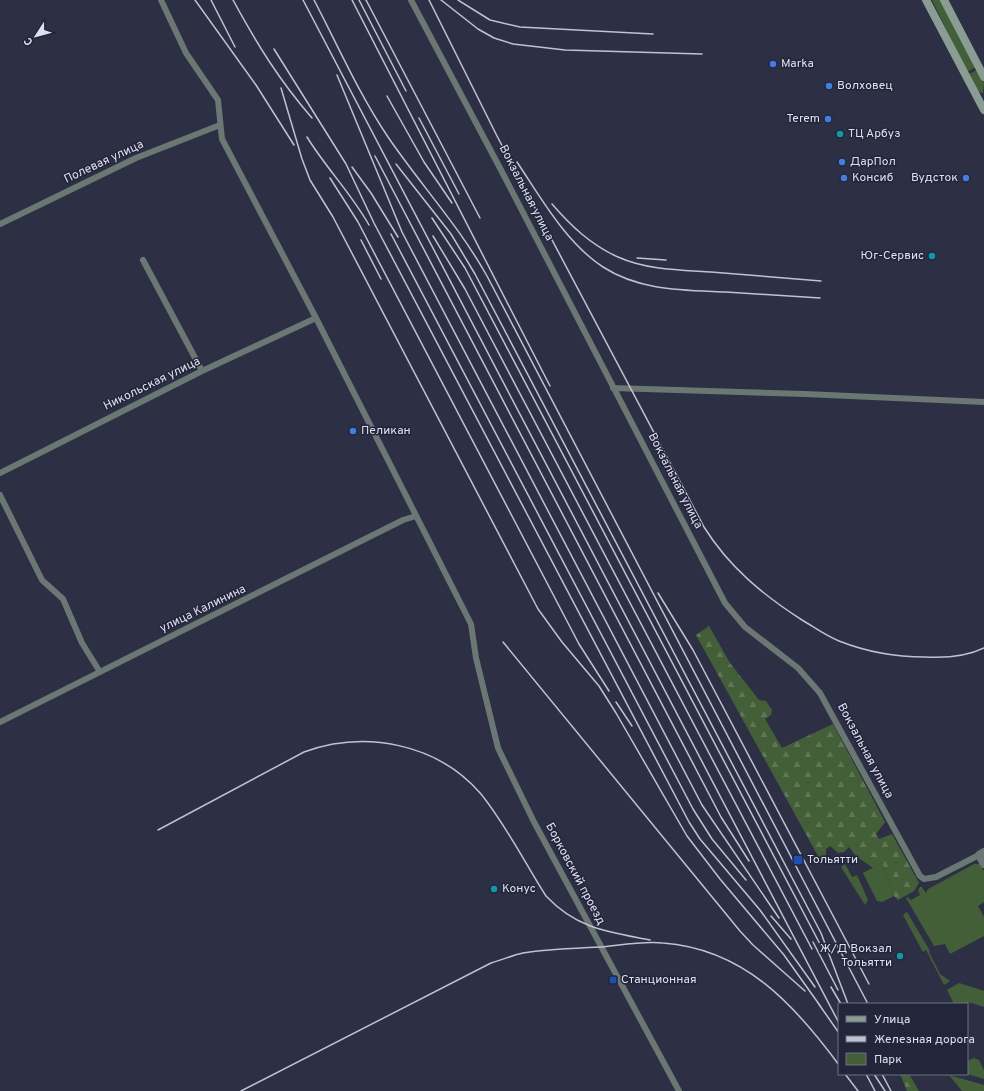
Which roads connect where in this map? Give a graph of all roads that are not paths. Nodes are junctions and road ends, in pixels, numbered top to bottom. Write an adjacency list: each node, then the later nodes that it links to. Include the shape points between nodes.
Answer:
1 (160, 0): 7 (street, via 186,54 218,100)
2 (411, 0): 12 (street, Вокзальная улица)
3 (944, 0): 5 (main road)
4 (928, 2): 6 (main road)
5 (984, 77)
6 (983, 106)
7 (220, 125): 8 (street, Полевая улица, via 136,158); 10 (street, via 222,139)
8 (0, 224)
9 (143, 260): 11 (street)
10 (316, 318): 11 (street, Никольская улица); 16 (street)
11 (202, 371): 14 (street, Никольская улица)
12 (613, 388): 13 (street); 19 (street, Вокзальная улица, via 725,603 745,627 798,668 820,693 920,876 924,879 936,877)
13 (984, 402)
14 (0, 473)
15 (0, 495): 17 (street, via 42,580 63,599 82,643)
16 (416, 516): 17 (street, улица Калинина); 21 (street, Борковский проезд, via 471,624 476,658 498,748)
17 (100, 672): 18 (street, улица Калинина)
18 (0, 722)
19 (982, 854): 20 (street, Вокзальная улица)
20 (984, 864)
21 (679, 1091)

